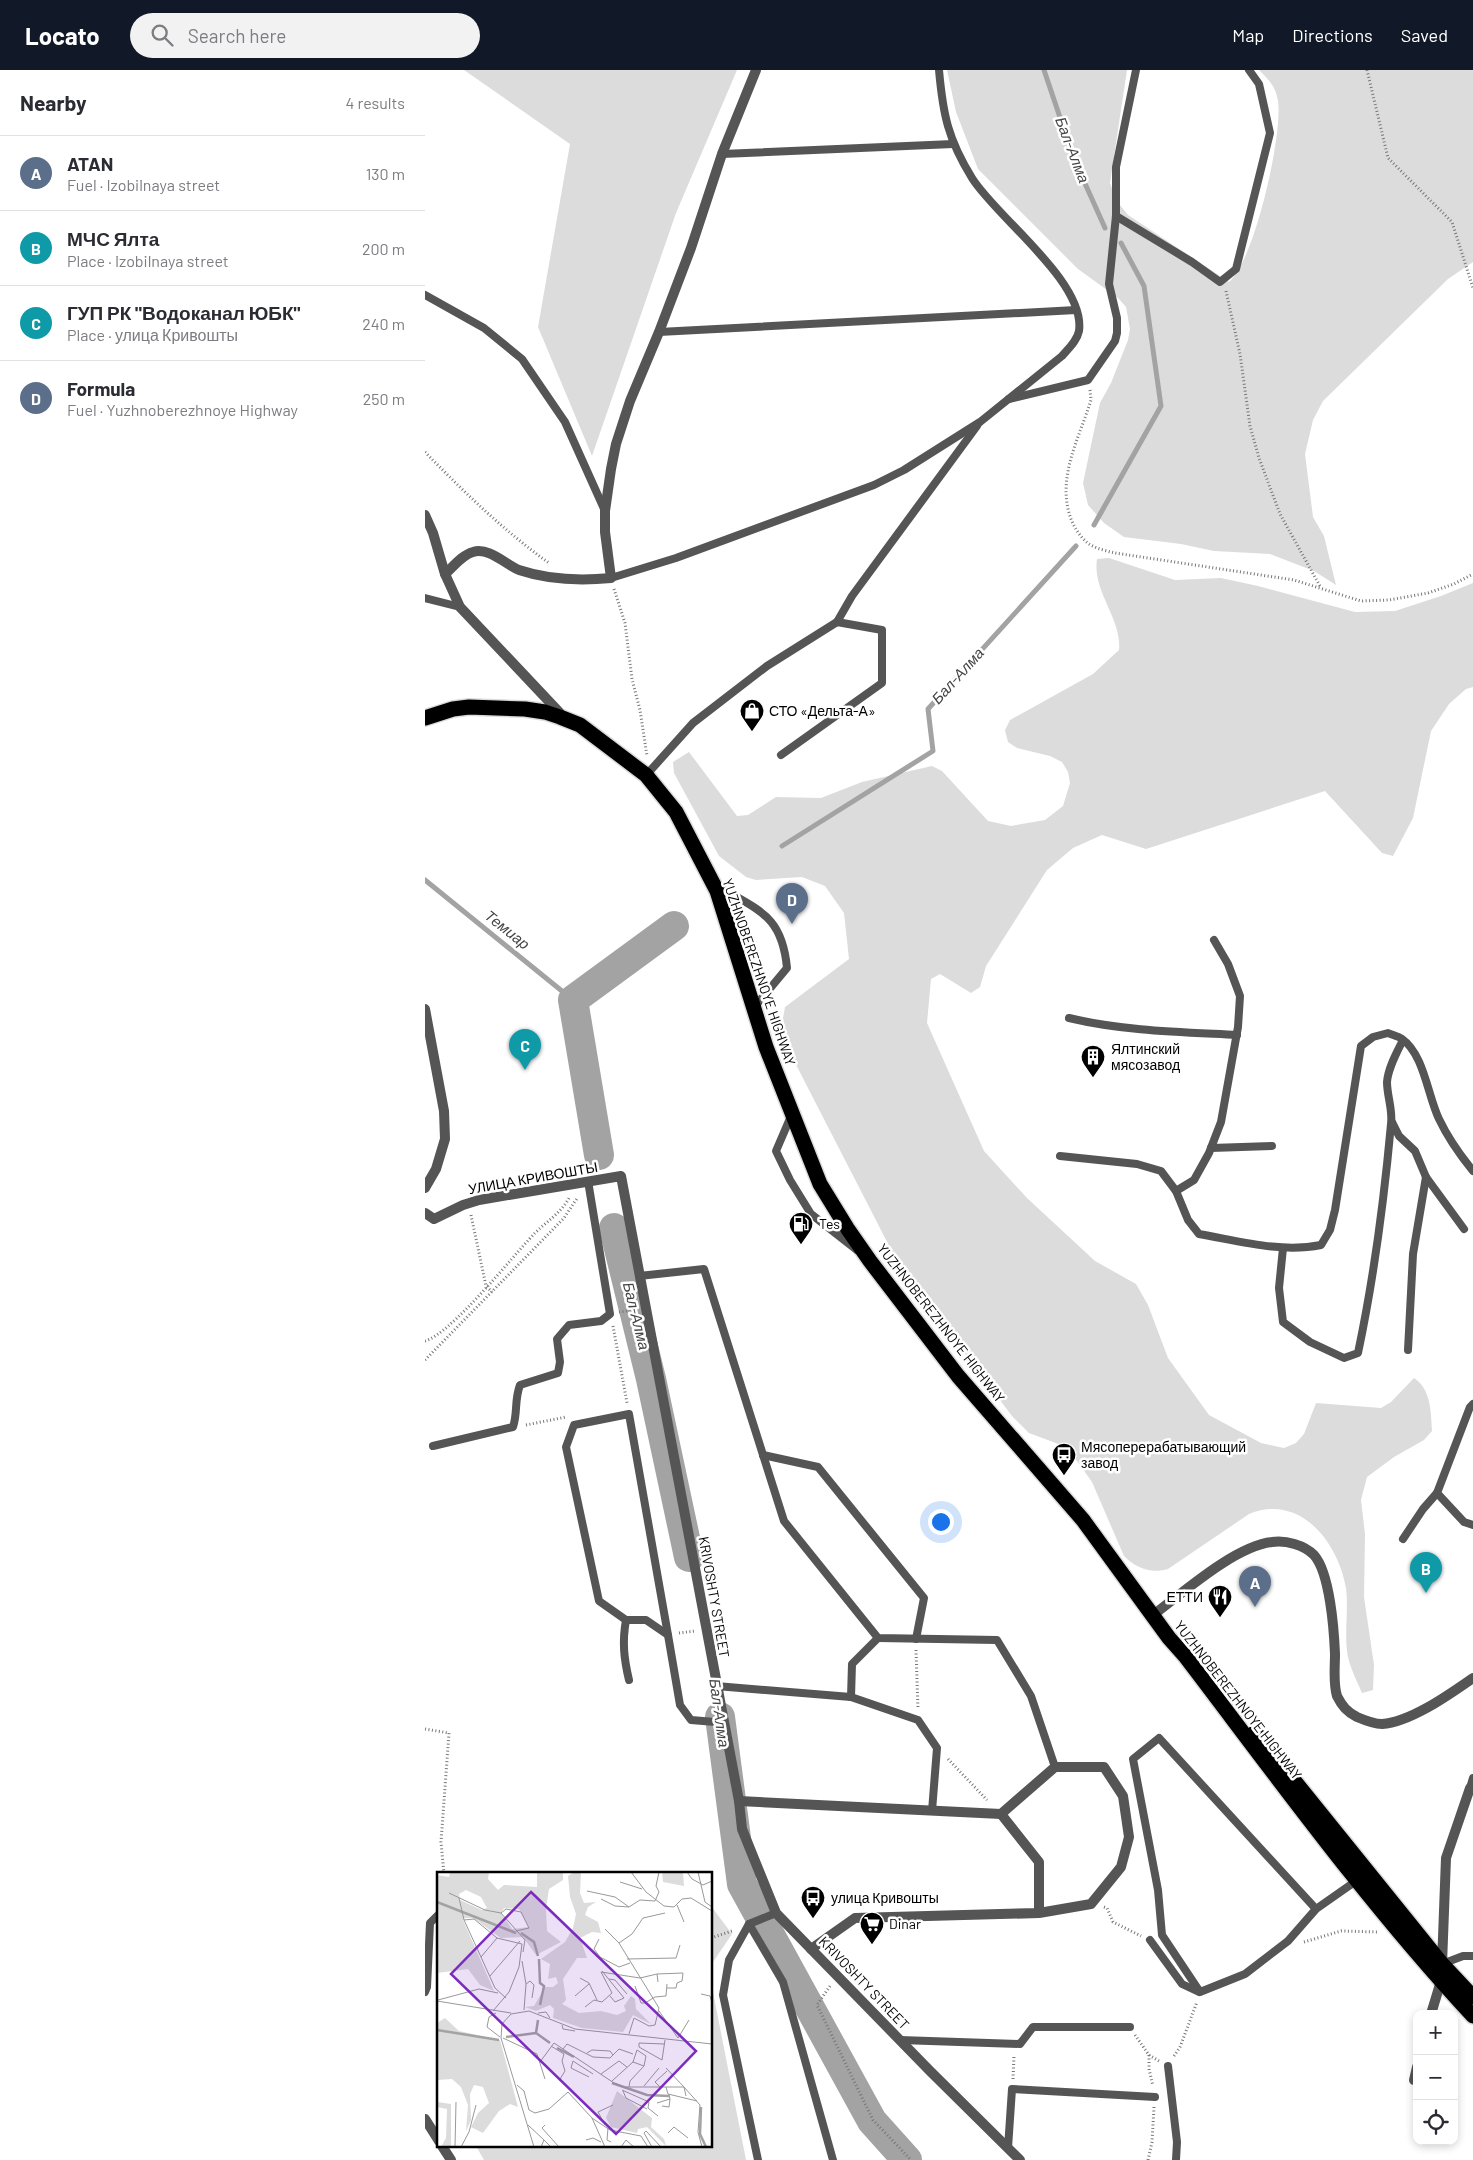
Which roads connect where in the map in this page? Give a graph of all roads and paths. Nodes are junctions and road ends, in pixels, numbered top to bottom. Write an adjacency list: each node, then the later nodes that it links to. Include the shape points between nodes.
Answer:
1 (756, 70): 7 (street)
2 (939, 70): 6 (lane, via 945,118)
3 (1136, 70): 8 (lane, via 1116,167)
4 (1249, 70): 9 (lane, via 1259,84 1270,133 1236,269)
5 (1367, 70): 10 (path, via 1388,158 1452,222)
6 (953, 144): 7 (lane); 12 (lane, via 986,196 1057,274)
7 (722, 154): 13 (street)
8 (1116, 216): 9 (lane); 14 (lane, via 1109,284 1117,333)
9 (1220, 282): 24 (path, via 1227,292 1250,426 1265,476 1283,521)
10 (1473, 288)
11 (425, 295): 18 (lane, via 484,328 522,359 565,422)
12 (1076, 310): 13 (lane); 15 (lane, via 1079,331 1074,343)
13 (659, 332): 18 (street, via 616,444)
14 (1088, 380): 15 (lane); 24 (path, via 1091,400 1070,458 1065,490 1075,529 1089,544 1115,553 1294,580)
15 (1005, 400): 16 (lane)
16 (980, 422): 23 (lane, via 874,485 676,558); 27 (lane, via 852,596)
17 (425, 452): 20 (path, via 491,516)
18 (605, 511): 23 (street)
19 (425, 515): 21 (street)
20 (553, 566)
21 (445, 574): 23 (street, via 472,552 483,551 515,568 542,577 585,581); 26 (street)
22 (1473, 574): 24 (path, via 1428,593 1389,600 1361,601)
23 (611, 578): 32 (path, via 625,624)
24 (1321, 588)
25 (425, 598): 26 (lane)
26 (460, 607): 29 (street)
27 (837, 622): 31 (lane, via 882,630 882,683); 32 (lane, via 767,666 693,723)
28 (425, 710): 29 (highway, YUZHNOBEREZHNOYE HIGHWAY, via 484,699)
29 (559, 712): 32 (highway, YUZHNOBEREZHNOYE HIGHWAY, via 588,726)
30 (425, 718): 40 (highway, YUZHNOBEREZHNOYE HIGHWAY, via 469,707 545,712 580,725 646,775 676,812 717,891 766,1047)
31 (781, 755)
32 (649, 772): 33 (highway, YUZHNOBEREZHNOYE HIGHWAY, via 679,810)
33 (718, 886): 35 (highway, YUZHNOBEREZHNOYE HIGHWAY); 35 (lane, via 766,915 778,929 785,949 787,968)
34 (1214, 940): 38 (lane, via 1228,964 1240,996)
35 (757, 1004): 71 (highway, YUZHNOBEREZHNOYE HIGHWAY, via 776,1064 817,1168 848,1224 958,1370 1081,1510)
36 (425, 1009): 49 (street, via 444,1111 445,1139 436,1169)
37 (1069, 1018): 38 (lane, via 1159,1032)
38 (1237, 1035): 43 (lane, via 1221,1122)
39 (1403, 1040): 41 (lane, via 1387,1081); 45 (lane, via 1413,1051 1425,1076 1438,1118 1457,1152); 54 (lane, via 1388,1032 1361,1046 1330,1230 1321,1245)
40 (792, 1114): 55 (highway, YUZHNOBEREZHNOYE HIGHWAY, via 820,1184); 55 (lane, via 776,1151 791,1180 811,1214)
41 (1391, 1122): 46 (lane, via 1399,1136 1415,1151); 54 (lane, via 1380,1231 1358,1353 1344,1358 1310,1342 1283,1322 1279,1288)
42 (1272, 1146): 43 (lane)
43 (1211, 1148): 50 (lane, via 1194,1180)
44 (1060, 1156): 50 (lane, via 1153,1168 1161,1171)
45 (1473, 1171)
46 (1426, 1177): 53 (lane); 62 (lane, via 1413,1254)
47 (588, 1181): 48 (street, УЛИЦА КРИВОШТЫ); 56 (street, KRIVOSHTY STREET, via 621,1176); 58 (path, via 564,1218); 60 (lane)
48 (576, 1183): 51 (street, УЛИЦА КРИВОШТЫ); 57 (path, via 565,1206)
49 (425, 1188)
50 (1176, 1191): 54 (lane, via 1188,1220 1199,1234)
51 (468, 1203): 52 (street, УЛИЦА КРИВОШТЫ, via 434,1219); 57 (path)
52 (425, 1213)
53 (1464, 1229)
54 (1283, 1248)
55 (871, 1261): 71 (highway, YUZHNOBEREZHNOYE HIGHWAY, via 958,1376 1052,1481)
56 (639, 1276): 59 (street, KRIVOSHTY STREET); 67 (lane, via 704,1269)
57 (486, 1286): 58 (path); 61 (path, via 434,1338)
58 (492, 1292): 63 (path)
59 (645, 1308): 60 (path); 74 (street, KRIVOSHTY STREET)
60 (611, 1314): 65 (path); 66 (lane, via 601,1321 569,1325 557,1339 558,1373 520,1385 513,1427)
61 (425, 1341)
62 (1408, 1350)
63 (425, 1360)
64 (1473, 1404): 68 (lane)
65 (629, 1414): 73 (lane, via 574,1425 566,1447 599,1601); 75 (lane)
66 (433, 1446)
67 (763, 1455): 76 (lane, via 784,1521); 77 (lane, via 818,1467 924,1598)
68 (1437, 1493): 69 (lane, via 1464,1522); 70 (lane)
69 (1473, 1525)
70 (1403, 1539)
71 (1115, 1560): 72 (highway, YUZHNOBEREZHNOYE HIGHWAY); 78 (highway, YUZHNOBEREZHNOYE HIGHWAY)
72 (1157, 1612): 78 (highway, YUZHNOBEREZHNOYE HIGHWAY); 79 (street, via 1220,1565 1245,1551 1272,1542 1295,1543 1314,1556 1326,1582 1337,1694 1346,1711 1381,1724 1399,1720 1437,1703)
73 (626, 1620): 75 (lane, via 646,1620); 80 (lane, via 623,1654)
74 (706, 1629): 75 (path); 81 (street, KRIVOSHTY STREET)
75 (668, 1635): 84 (lane, via 680,1705 691,1720)
76 (877, 1638): 77 (lane); 82 (lane, via 852,1664)
77 (916, 1639): 83 (path); 87 (lane, via 997,1640 1031,1696)
78 (1174, 1639): 93 (highway, YUZHNOBEREZHNOYE HIGHWAY); 105 (highway, YUZHNOBEREZHNOYE HIGHWAY, via 1271,1751)
79 (1473, 1678)
80 (629, 1680)
81 (716, 1686): 82 (lane); 84 (street, KRIVOSHTY STREET)
82 (851, 1698): 83 (lane)
83 (918, 1720): 86 (lane)
84 (719, 1721): 89 (street, KRIVOSHTY STREET)
85 (425, 1729): 92 (path, via 449,1733 441,1842)
86 (937, 1748): 90 (lane); 91 (path)
87 (1055, 1767): 91 (street); 94 (street, via 1104,1767 1123,1796 1129,1836 1121,1867)
88 (1471, 1783): 105 (street, via 1447,1858)
89 (739, 1801): 90 (street); 96 (street, KRIVOSHTY STREET, via 742,1829)
90 (932, 1811): 91 (street)
91 (1001, 1814): 97 (street, via 1039,1862)
92 (444, 1872)
93 (1357, 1881): 95 (lane); 100 (highway, YUZHNOBEREZHNOYE HIGHWAY)
94 (1091, 1904): 97 (street); 101 (path, via 1107,1908 1113,1922)
95 (1316, 1909): 102 (lane); 109 (lane, via 1159,1738 1133,1759 1158,1890 1162,1935)
96 (775, 1913): 99 (lane); 103 (street, KRIVOSHTY STREET)
97 (1039, 1913): 103 (street, via 855,1918)
98 (437, 1916): 108 (lane, via 430,1923)
99 (749, 1924): 125 (lane, via 729,1960 723,1995); 126 (lane, via 783,1982)
100 (1398, 1932): 102 (path, via 1341,1931); 107 (highway, YUZHNOBEREZHNOYE HIGHWAY)
101 (1150, 1940): 109 (lane, via 1182,1984)
102 (1279, 1948): 109 (lane, via 1245,1974)
103 (811, 1949): 106 (street, KRIVOSHTY STREET)
104 (1473, 1956): 105 (lane)
105 (1442, 1964): 110 (highway, YUZHNOBEREZHNOYE HIGHWAY)
106 (837, 1975): 114 (street, KRIVOSHTY STREET); 127 (path, via 817,2005 873,2120)
107 (1441, 1981): 111 (street); 112 (highway, YUZHNOBEREZHNOYE HIGHWAY)
108 (425, 1992)
109 (1200, 1992): 117 (path, via 1180,2046)
110 (1473, 1996)
111 (1432, 2010)
112 (1473, 2016)
113 (1130, 2027): 115 (lane, via 1033,2027 1020,2044); 116 (path)
114 (900, 2040): 115 (lane); 123 (street, KRIVOSHTY STREET)
115 (1014, 2044): 118 (path)
116 (1149, 2055): 117 (path); 119 (path)
117 (1168, 2066): 130 (lane, via 1177,2142)
118 (1013, 2089): 119 (lane); 123 (lane)
119 (1155, 2097): 129 (path)
120 (425, 2119): 121 (street)
121 (437, 2138)
122 (443, 2148): 124 (street)
123 (1008, 2148): 128 (street, KRIVOSHTY STREET)
124 (451, 2160)
125 (758, 2160)
126 (833, 2160)
127 (911, 2160)
128 (1020, 2160)
129 (1148, 2160)
130 (1176, 2160)

